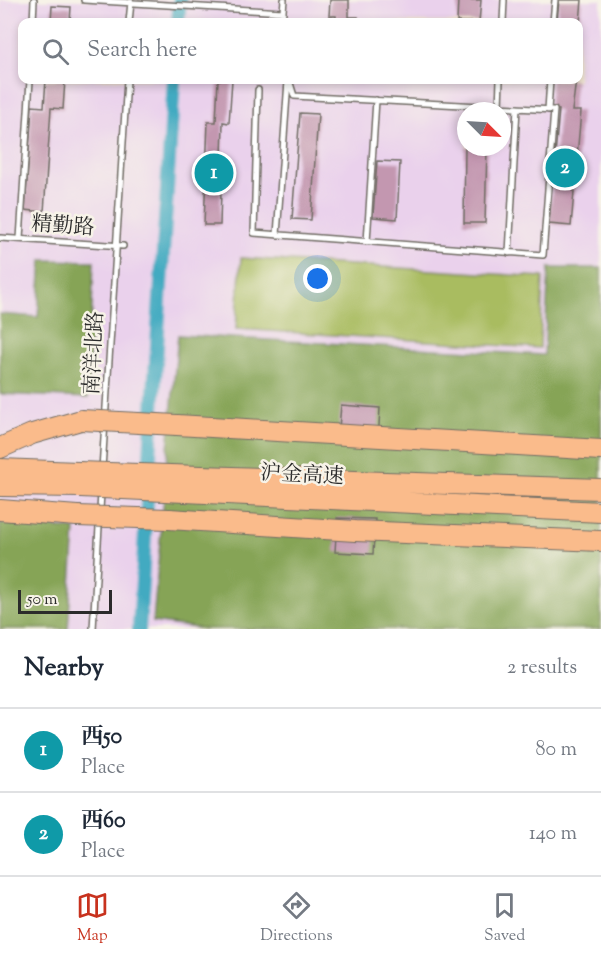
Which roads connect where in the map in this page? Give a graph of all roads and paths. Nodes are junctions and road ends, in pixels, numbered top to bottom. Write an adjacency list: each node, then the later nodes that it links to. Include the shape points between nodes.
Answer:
1 (34, 0): 8 (lane)
2 (84, 0): 6 (lane)
3 (284, 0): 7 (lane)
4 (504, 0): 11 (lane)
5 (555, 0): 12 (lane)
6 (131, 2): 7 (lane); 9 (lane)
7 (283, 12): 10 (lane)
8 (33, 18)
9 (129, 18)
10 (282, 18)
11 (503, 18)
12 (553, 18)
13 (30, 84): 28 (lane)
14 (127, 84): 30 (lane, 南洋北路)
15 (288, 84): 26 (lane)
16 (290, 84): 20 (lane, via 294,96)
17 (500, 84): 21 (lane)
18 (550, 84): 25 (lane)
19 (258, 90): 26 (lane, via 254,233)
20 (376, 100): 22 (lane); 29 (lane)
21 (499, 102)
22 (457, 105)
23 (511, 108): 24 (lane)
24 (517, 108): 25 (lane); 32 (lane)
25 (548, 110): 32 (lane, via 554,110 543,255)
26 (277, 235): 29 (lane)
27 (0, 238): 28 (lane, 精勤路)
28 (20, 239): 30 (lane, 精勤路)
29 (367, 242): 32 (lane)
30 (116, 245): 31 (lane, 精勤路); 44 (lane, 南洋北路)
31 (123, 246)
32 (509, 253)
33 (0, 448): 34 (highway, bridge, via 81,420)
34 (596, 453)
35 (0, 469): 36 (highway, 沪金高速)
36 (79, 479): 37 (highway, 沪金高速); 38 (highway, 沪金高速, bridge); 40 (highway, 沪金高速, bridge)
37 (0, 486)
38 (601, 489)
39 (0, 510): 42 (highway, bridge, via 355,531)
40 (601, 512)
41 (601, 526): 42 (highway)
42 (581, 538): 43 (highway)
43 (601, 541)
44 (93, 629)

